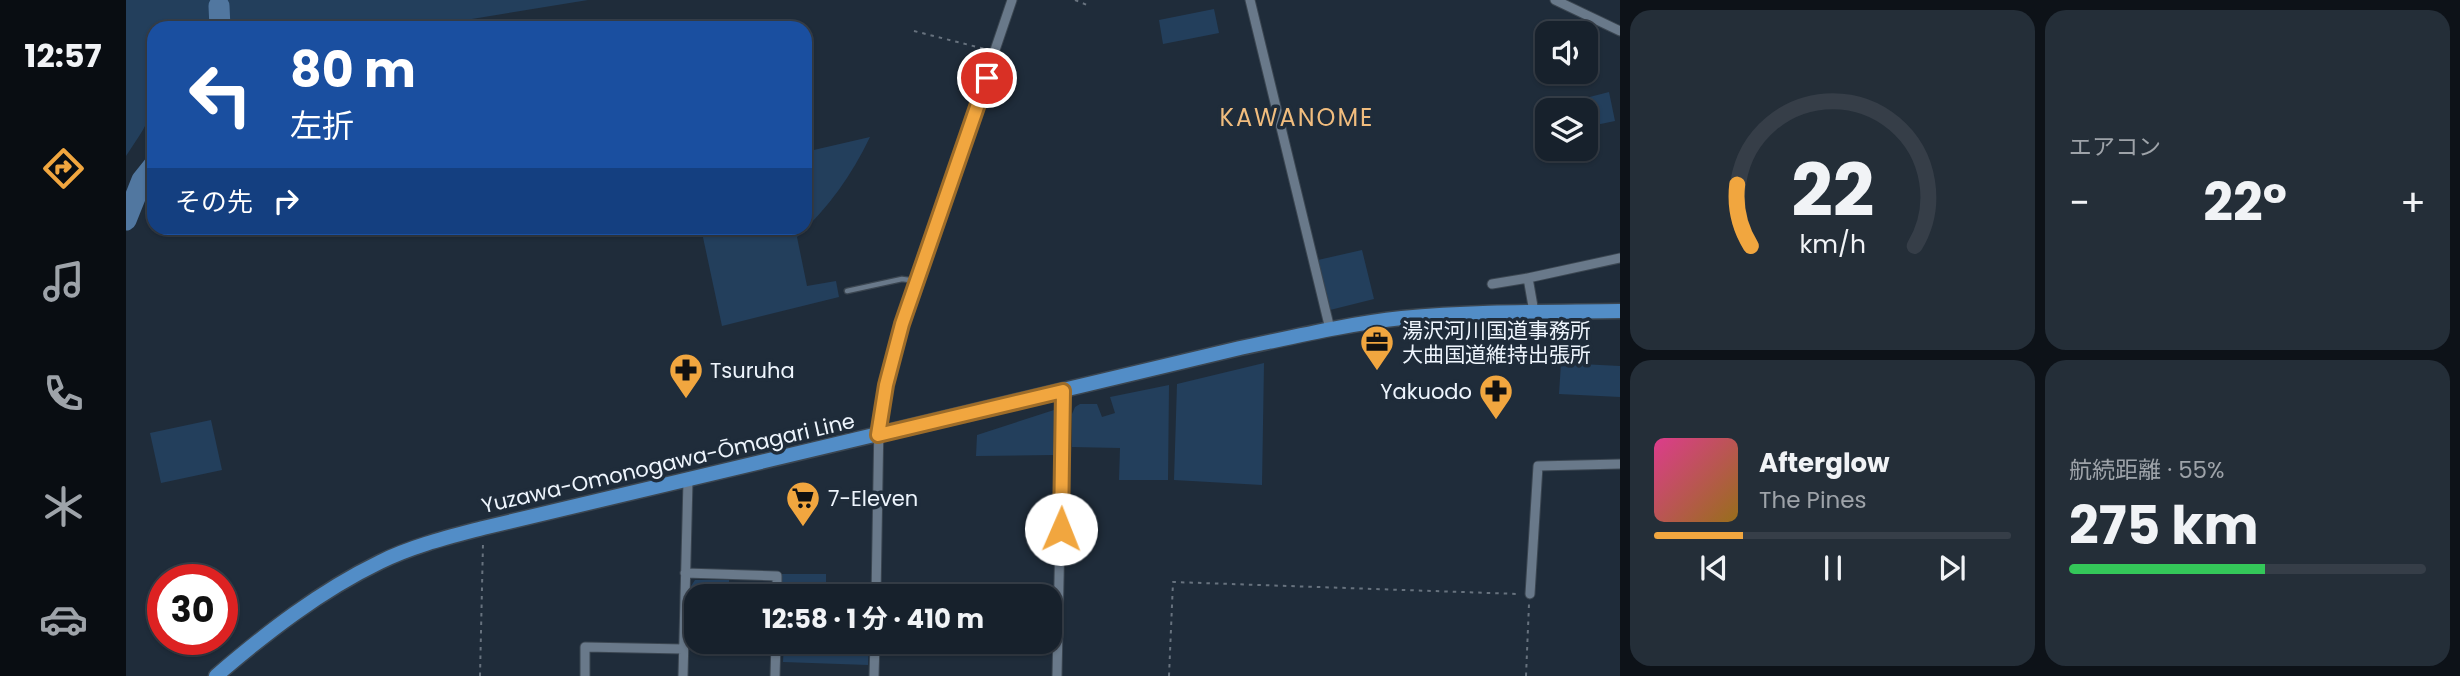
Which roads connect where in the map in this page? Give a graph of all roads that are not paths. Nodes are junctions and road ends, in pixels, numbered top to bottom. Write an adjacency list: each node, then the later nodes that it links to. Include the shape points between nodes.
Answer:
1 (1012, 0): 7 (street)
2 (1250, 0): 12 (street)
3 (1555, 0): 4 (street)
4 (1620, 31)
5 (1620, 258): 6 (street)
6 (1528, 278): 8 (street); 11 (street)
7 (917, 281): 9 (lane, via 902,279); 14 (street, via 886,385)
8 (1492, 284)
9 (847, 291)
10 (1620, 311): 11 (main road, Yuzawa-Omonogawa-Ōmagari Line)
11 (1534, 312): 12 (main road, Yuzawa-Omonogawa-Ōmagari Line, via 1399,318)
12 (1330, 329): 13 (main road, Yuzawa-Omonogawa-Ōmagari Line)
13 (1063, 391): 14 (main road, Yuzawa-Omonogawa-Ōmagari Line); 20 (street)
14 (878, 435): 16 (main road, Yuzawa-Omonogawa-Ōmagari Line); 19 (street)
15 (1620, 464): 21 (street, via 1538,467)
16 (688, 481): 17 (street); 26 (main road, Yuzawa-Omonogawa-Ōmagari Line, via 483,528 383,561 337,584)
17 (685, 573): 18 (street, via 777,576); 22 (street)
18 (777, 584)
19 (876, 584)
20 (1056, 584)
21 (1530, 594)
22 (683, 649): 27 (street, via 585,647); 28 (street)
23 (776, 654): 29 (street)
24 (875, 654): 30 (street)
25 (1055, 654): 31 (street)
26 (216, 676)
27 (585, 676)
28 (682, 676)
29 (775, 676)
30 (874, 676)
31 (1057, 676)

